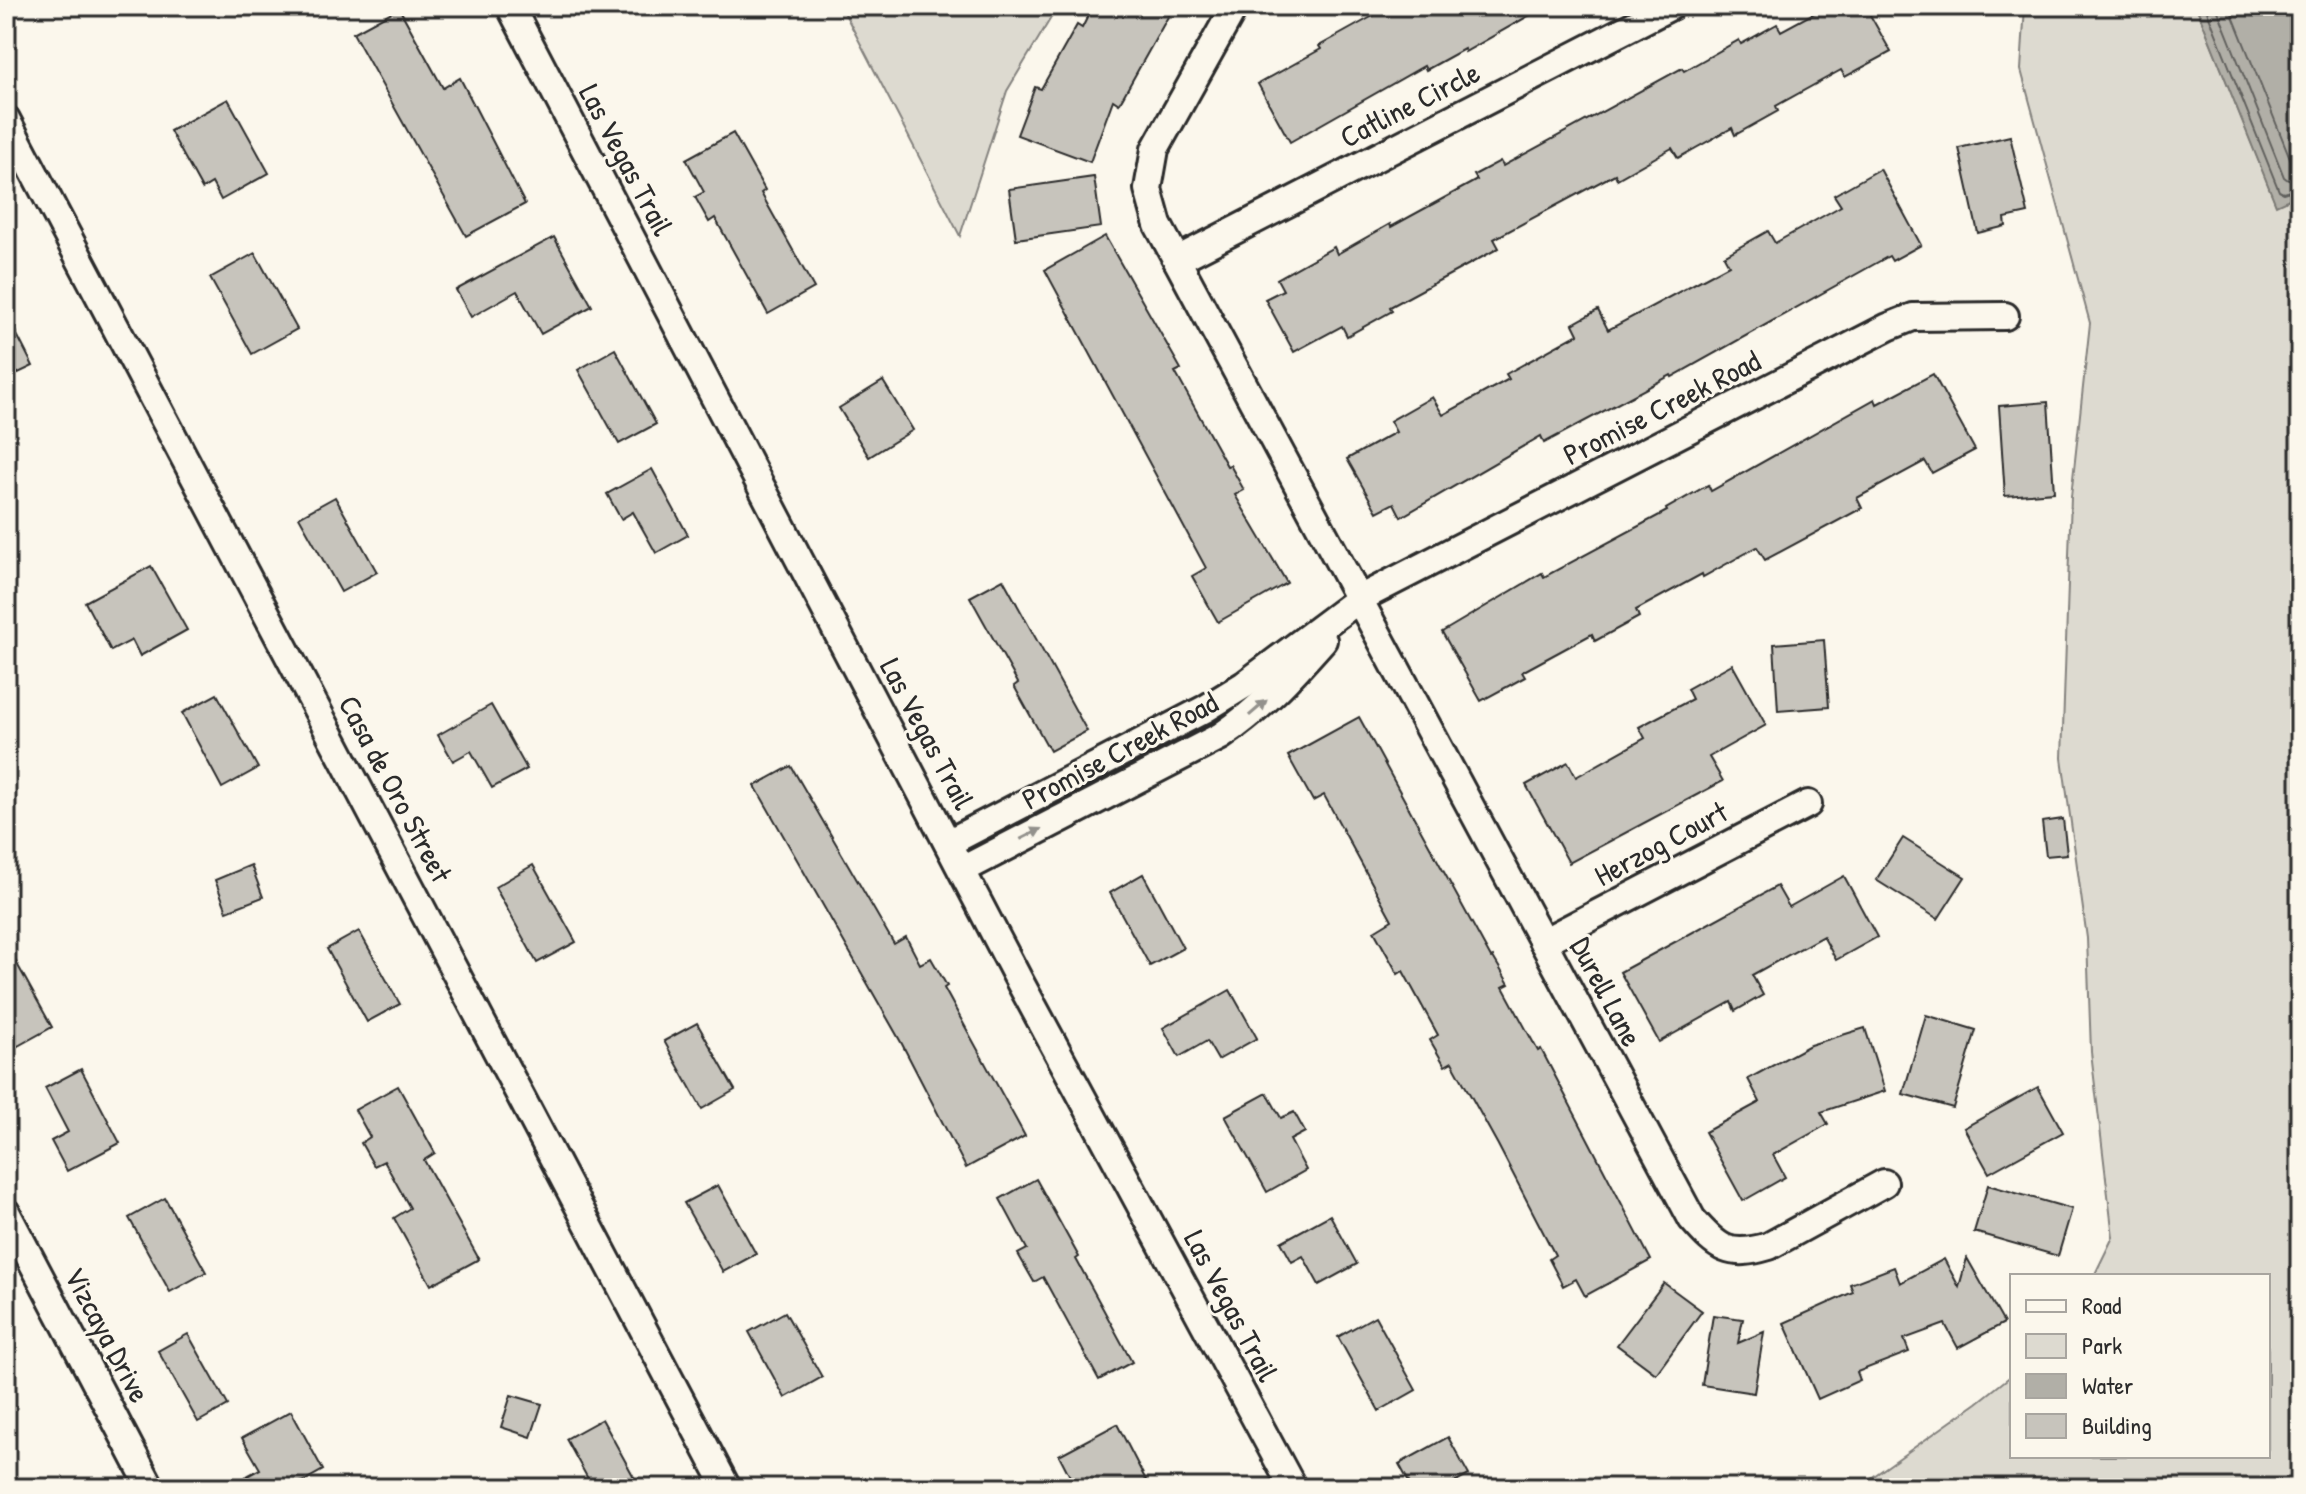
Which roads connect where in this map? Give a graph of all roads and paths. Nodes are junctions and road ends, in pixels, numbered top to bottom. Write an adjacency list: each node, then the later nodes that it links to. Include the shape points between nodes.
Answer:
1 (510, 6): 9 (street, Las Vegas Trail)
2 (1235, 6): 5 (street, via 1155,149 1148,189 1158,225)
3 (1671, 6): 5 (street, Catline Circle)
4 (6, 119): 15 (street, Casa de Oro Street)
5 (1177, 260): 7 (street)
6 (2005, 316): 7 (street, Promise Creek Road, via 1913,317 1888,327)
7 (1359, 599): 9 (street, Promise Creek Road, via 1205,709); 10 (street, Promise Creek Road, one-way to 7, via 1244,721 1277,692); 11 (street, Durell Lane)
8 (1808, 804): 11 (street, Herzog Court)
9 (948, 843): 10 (street, Las Vegas Trail)
10 (962, 870): 16 (street, Las Vegas Trail)
11 (1543, 942): 12 (street, Durell Lane, via 1692,1219 1712,1243 1742,1252 1769,1246)
12 (1884, 1183)
13 (6, 1212): 14 (street, Vizcaya Drive)
14 (151, 1488)
15 (727, 1488)
16 (1293, 1488)

